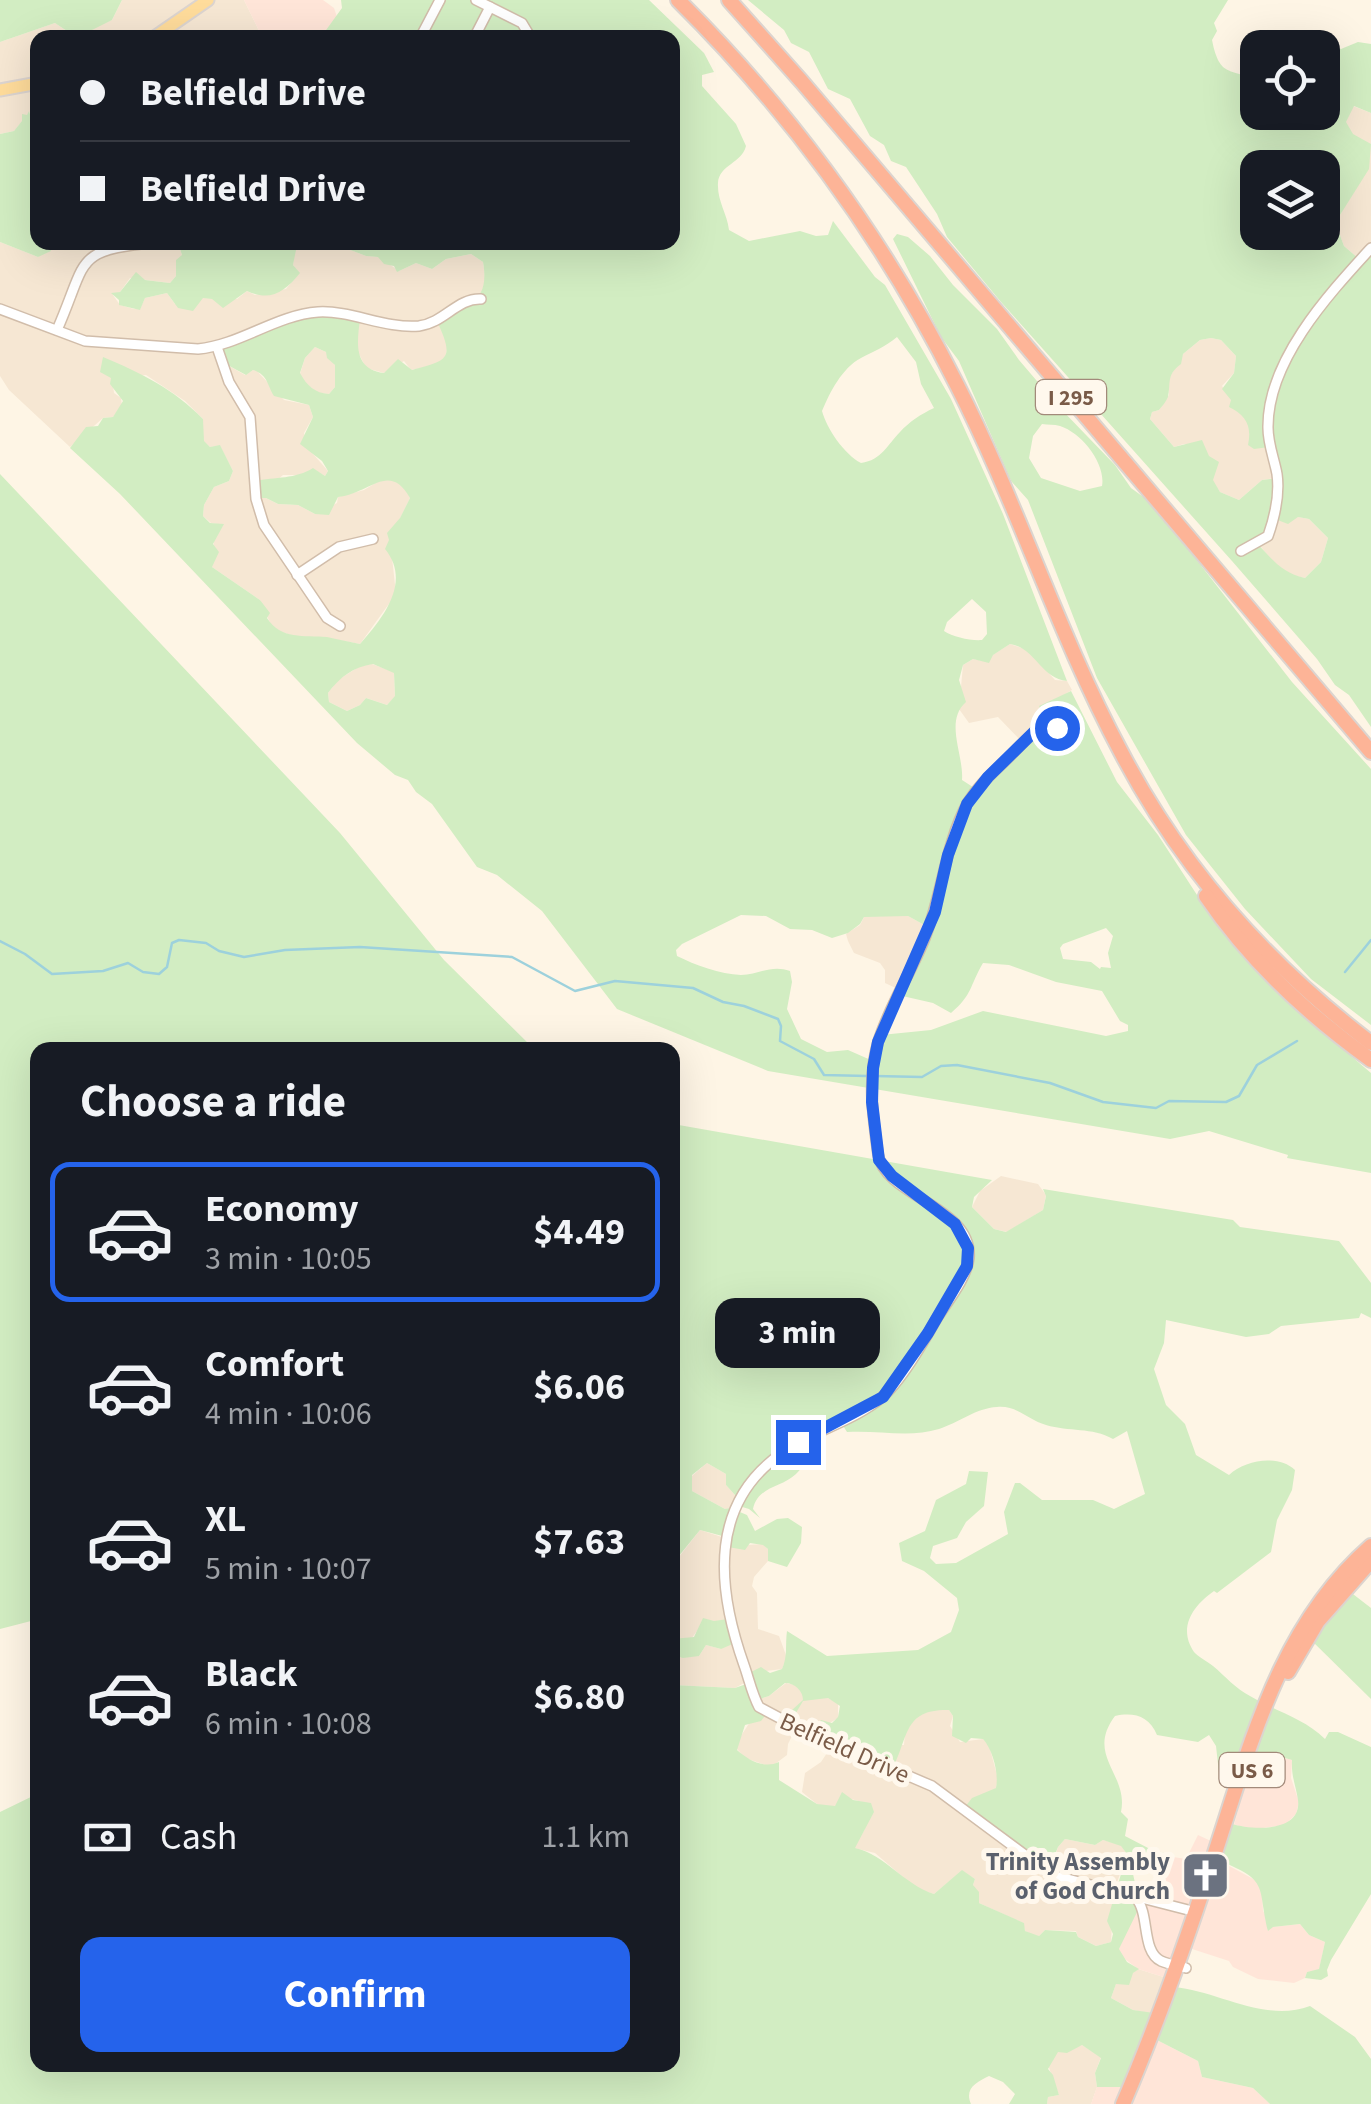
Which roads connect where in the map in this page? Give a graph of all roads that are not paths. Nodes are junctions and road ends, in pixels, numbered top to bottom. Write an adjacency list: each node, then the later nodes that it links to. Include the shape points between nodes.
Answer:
1 (208, 0): 9 (main road)
2 (440, 0): 10 (street)
3 (476, 0): 8 (street)
4 (666, 0): 15 (highway)
5 (678, 0): 15 (highway)
6 (729, 0): 13 (highway, I 295)
7 (739, 0): 13 (highway)
8 (490, 7): 11 (street); 12 (street)
9 (177, 30)
10 (424, 30)
11 (478, 30)
12 (526, 30)
13 (769, 44): 28 (highway, I 295)
14 (30, 84): 16 (main road)
15 (759, 88): 29 (highway, via 856,213 939,350 1098,708)
16 (0, 90)
17 (1371, 248): 24 (street, via 1312,318 1272,388 1268,428 1276,510 1268,536)
18 (104, 250): 21 (street, via 82,267)
19 (482, 299): 22 (street, via 418,326 314,313)
20 (0, 309): 21 (street)
21 (57, 330): 22 (street, via 111,344)
22 (217, 347): 25 (street, via 250,417 262,521)
23 (373, 539): 25 (street, via 339,548)
24 (1242, 551)
25 (297, 575): 26 (street)
26 (340, 626)
27 (1057, 728): 34 (street, Belfield Drive, via 1038,728 967,804 935,912 877,1049 871,1088 879,1160 955,1224 969,1258 883,1397 758,1471 740,1496 723,1567 733,1638 759,1707 932,1786 1052,1875)
28 (1371, 749)
29 (1179, 847): 30 (highway, via 1269,954); 31 (highway, via 1219,916 1259,963)
30 (1371, 1043)
31 (1371, 1060)
32 (1371, 1546): 35 (highway, US 6, via 1325,1593 1283,1661)
33 (1371, 1561): 36 (highway, US 6, via 1318,1622 1286,1676)
34 (1135, 1897): 35 (street, Belfield Drive); 36 (street, via 1152,1953)
35 (1196, 1912): 36 (highway, US 6)
36 (1182, 1967): 37 (highway, US 6); 38 (highway, US 6)
37 (1123, 2104)
38 (1132, 2104)

